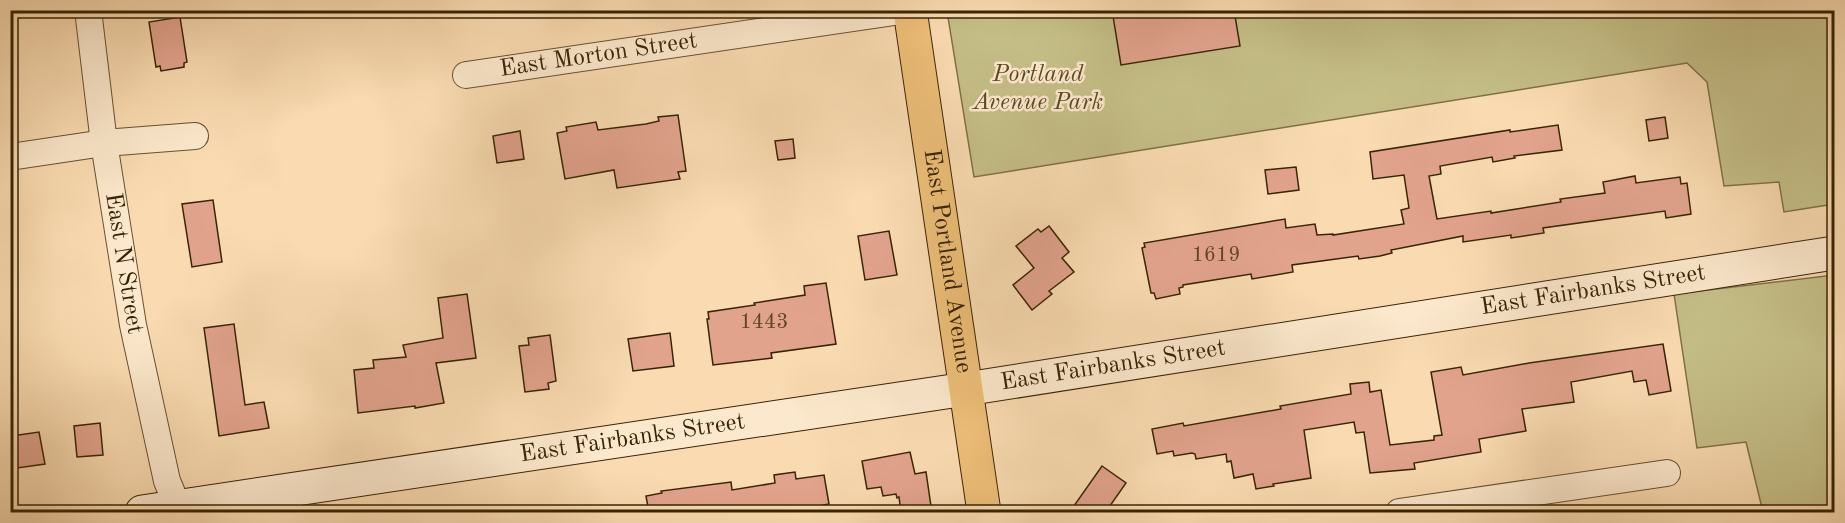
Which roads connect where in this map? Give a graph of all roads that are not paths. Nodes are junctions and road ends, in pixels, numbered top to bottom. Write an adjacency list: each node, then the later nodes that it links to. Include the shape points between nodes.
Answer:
1 (88, 10): 5 (street, East N Street)
2 (909, 10): 3 (street, East Morton Street); 8 (main road, East Portland Avenue)
3 (466, 75)
4 (195, 136): 5 (street)
5 (104, 143): 6 (street); 10 (street, East N Street, via 133,325 167,481)
6 (10, 157)
7 (1834, 253): 8 (street, East Fairbanks Street)
8 (966, 389): 10 (street, East Fairbanks Street); 12 (main road, East Portland Avenue)
9 (1667, 473): 13 (street)
10 (179, 510): 11 (street, East Fairbanks Street)
11 (142, 513)
12 (984, 513)
13 (1399, 513)

